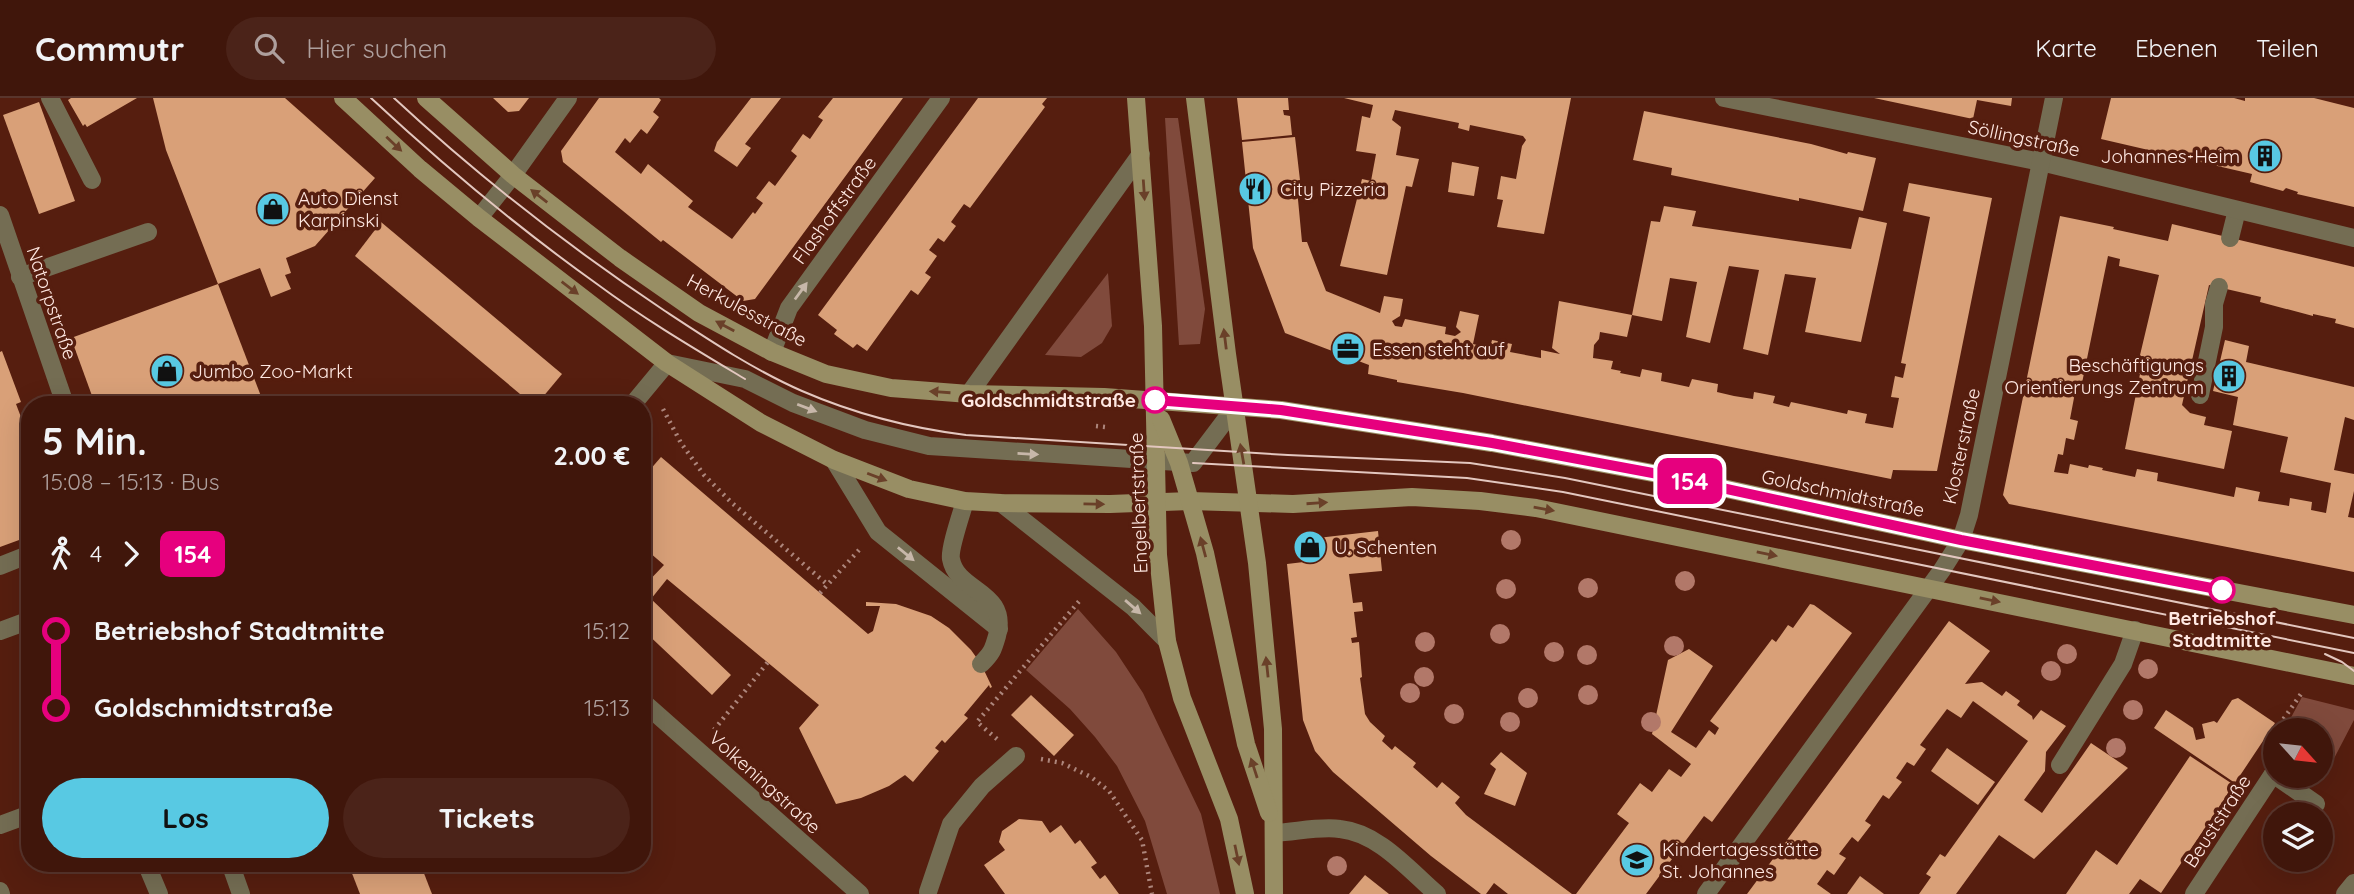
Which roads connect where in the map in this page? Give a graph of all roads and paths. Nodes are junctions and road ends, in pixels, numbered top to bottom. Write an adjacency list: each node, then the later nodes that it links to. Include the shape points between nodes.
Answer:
1 (50, 98): 13 (street)
2 (344, 98): 16 (main road, one-way to 16)
3 (426, 98): 12 (main road, Herkulesstraße)
4 (568, 98): 12 (street)
5 (941, 98): 22 (street, Flashoffstraße, one-way to 5, via 789,308)
6 (1136, 98): 10 (main road, Engelbertstraße)
7 (1195, 98): 30 (main road, one-way to 7)
8 (1724, 98): 11 (street, Söllingstraße)
9 (2054, 98): 11 (street, Klosterstraße)
10 (1141, 154): 25 (street); 29 (main road, Engelbertstraße, one-way to 29)
11 (2041, 162): 14 (street, Söllingstraße); 41 (street, Klosterstraße)
12 (513, 175): 16 (street); 22 (main road, Herkulesstraße, one-way to 12, via 699,313)
13 (92, 180)
14 (2237, 210): 18 (street); 19 (street, Söllingstraße)
15 (0, 215): 20 (street, Natorpstraße)
16 (479, 218): 23 (main road, one-way to 23)
17 (148, 232): 20 (street)
18 (2230, 238)
19 (2354, 238)
20 (20, 277): 27 (street, Natorpstraße)
21 (2219, 287): 26 (street)
22 (772, 352): 25 (main road, Herkulesstraße, one-way to 22, via 891,388 826,374)
23 (667, 363): 24 (street); 33 (main road, via 761,423); 34 (street, one-way to 34, via 745,379 865,430 929,446)
24 (650, 385): 28 (street); 45 (path, via 704,475)
25 (969, 394): 29 (main road, Herkulesstraße)
26 (2200, 395)
27 (62, 396)
28 (640, 396)
29 (1155, 400): 30 (main road, Goldschmidtstraße); 34 (main road, Engelbertstraße); 35 (main road)
30 (1236, 406): 35 (street, via 1193,463); 39 (main road, one-way to 30); 41 (main road, Goldschmidtstraße, via 1505,445)
31 (1096, 426): 32 (path)
32 (1105, 427)
33 (834, 460): 36 (main road, one-way to 36, via 909,489); 51 (street, one-way to 51, via 878,532)
34 (1158, 462): 35 (street); 37 (main road, Engelbertstraße)
35 (1179, 463): 38 (main road)
36 (965, 501): 40 (main road); 51 (street, via 950,556 956,572 999,612)
37 (1159, 501): 38 (main road); 40 (main road, one-way to 37); 54 (main road, Engelbertstraße, via 1158,555)
38 (1190, 501): 39 (main road); 70 (main road, one-way to 38, via 1246,744)
39 (1249, 502): 46 (main road, one-way to 46, via 1412,497 1525,506); 70 (main road, one-way to 39, via 1273,729)
40 (1001, 503): 54 (street, one-way to 54, via 1133,607)
41 (1961, 540): 46 (street, Klosterstraße); 49 (main road, Goldschmidtstraße)
42 (858, 553): 45 (path)
43 (21, 558): 44 (street)
44 (0, 566)
45 (828, 585): 47 (path)
46 (1927, 588): 52 (main road, one-way to 52); 82 (street, Klosterstraße)
47 (820, 593)
48 (1081, 599): 61 (path, via 977,722)
49 (2354, 615)
50 (21, 623): 53 (street)
51 (999, 629): 56 (street, via 993,652)
52 (2135, 630): 57 (main road); 64 (street, via 2123,664)
53 (0, 631)
54 (1167, 641): 79 (main road, Engelbertstraße, one-way to 79, via 1182,698 1229,819)
55 (768, 662): 62 (path)
56 (981, 664)
57 (2354, 676)
58 (2302, 695): 60 (path)
59 (651, 709): 62 (street, Volkeningstraße)
60 (2285, 718)
61 (995, 737)
62 (698, 750): 76 (street, Volkeningstraße)
63 (1016, 756): 77 (street, via 982,786 951,824); 78 (path, via 1062,764 1091,777 1109,792 1142,839)
64 (2060, 765)
65 (2264, 788): 83 (street, Beuststraße)
66 (2294, 788): 67 (street)
67 (2313, 802)
68 (21, 817): 69 (street)
69 (0, 825)
70 (1275, 833): 80 (main road); 81 (street, via 1339,828 1360,833 1377,842)
71 (150, 872): 74 (street)
72 (233, 872): 75 (street)
73 (2354, 883): 84 (street)
74 (159, 894)
75 (241, 894)
76 (860, 894)
77 (926, 894)
78 (1152, 894)
79 (1245, 894)
80 (1274, 894)
81 (1437, 894)
82 (1706, 894)
83 (2194, 894)
84 (2345, 894)

